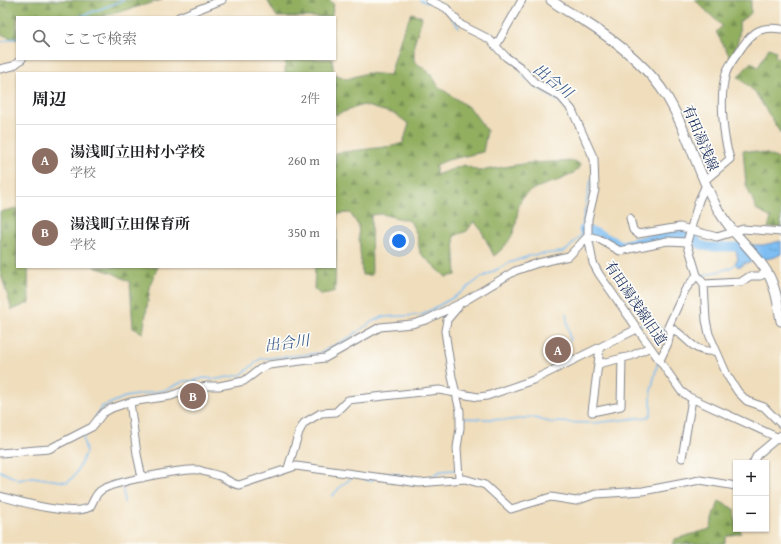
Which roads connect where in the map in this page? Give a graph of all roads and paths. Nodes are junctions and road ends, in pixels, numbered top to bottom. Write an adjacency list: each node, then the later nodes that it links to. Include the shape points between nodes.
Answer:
1 (222, 0): 5 (street)
2 (429, 0): 7 (street, 有田湯浅線旧道, via 443,6 462,25 485,36)
3 (522, 0): 7 (street)
4 (551, 0): 10 (main road, 有田湯浅線, via 618,45 658,85 675,112)
5 (181, 16)
6 (781, 29): 10 (street, via 762,29 752,35 729,66 724,91 724,130 730,159)
7 (496, 46): 14 (street, 有田湯浅線旧道, via 534,82 567,102 592,151 595,180 588,219)
8 (21, 60): 9 (street, via 13,66)
9 (0, 69)
10 (705, 183): 12 (street); 15 (main road, 有田湯浅線, via 718,210)
11 (630, 218): 12 (street, via 633,230 638,234 675,227)
12 (690, 228): 15 (street, via 718,237); 16 (street)
13 (781, 232): 15 (street, via 747,229)
14 (588, 236): 16 (street, via 599,238 620,251 667,241); 20 (street, via 569,256 515,271); 22 (street, 有田湯浅線旧道, via 596,270)
15 (737, 236): 17 (main road, 有田湯浅線)
16 (687, 242): 18 (street)
17 (768, 272): 19 (street, via 760,276 750,276 741,282); 21 (main road, 有田湯浅線, via 776,292)
18 (697, 275): 19 (street); 23 (street, via 685,290 668,327)
19 (704, 284): 26 (street, via 708,327)
20 (463, 302): 30 (street, via 445,326); 32 (street, via 421,322 380,327 325,358 269,365 244,381 188,389 172,396)
21 (781, 321)
22 (637, 328): 24 (street, 有田湯浅線旧道); 25 (street)
23 (671, 328): 26 (street, via 687,339 693,348); 28 (street, via 668,343)
24 (650, 347): 27 (street); 28 (street, 有田湯浅線旧道)
25 (600, 348): 29 (street); 30 (street, via 533,380 496,394 478,397)
26 (715, 351): 33 (street, via 730,380 742,396 764,407)
27 (622, 358): 29 (street); 29 (street, via 621,406 592,412)
28 (660, 360): 31 (street, 有田湯浅線旧道, via 681,391)
29 (598, 364)
30 (456, 393): 38 (street, via 439,390 348,400 338,411 321,413 304,423); 40 (street, via 460,422 457,448)
31 (692, 399): 34 (street, 有田湯浅線旧道); 36 (street)
32 (130, 402): 35 (street, via 107,411 92,427 49,449); 39 (street)
33 (781, 424)
34 (780, 437): 37 (street, via 757,455)
35 (0, 453)
36 (682, 458)
37 (754, 460)
38 (288, 468): 39 (street, via 239,485 219,476 195,470); 40 (street, via 296,466 420,483 444,482)
39 (142, 478): 42 (street, via 101,490 90,507 77,510)
40 (459, 478): 41 (street, via 485,485 511,509 551,497 576,501 596,494 643,490 700,480)
41 (733, 486)
42 (0, 496)

